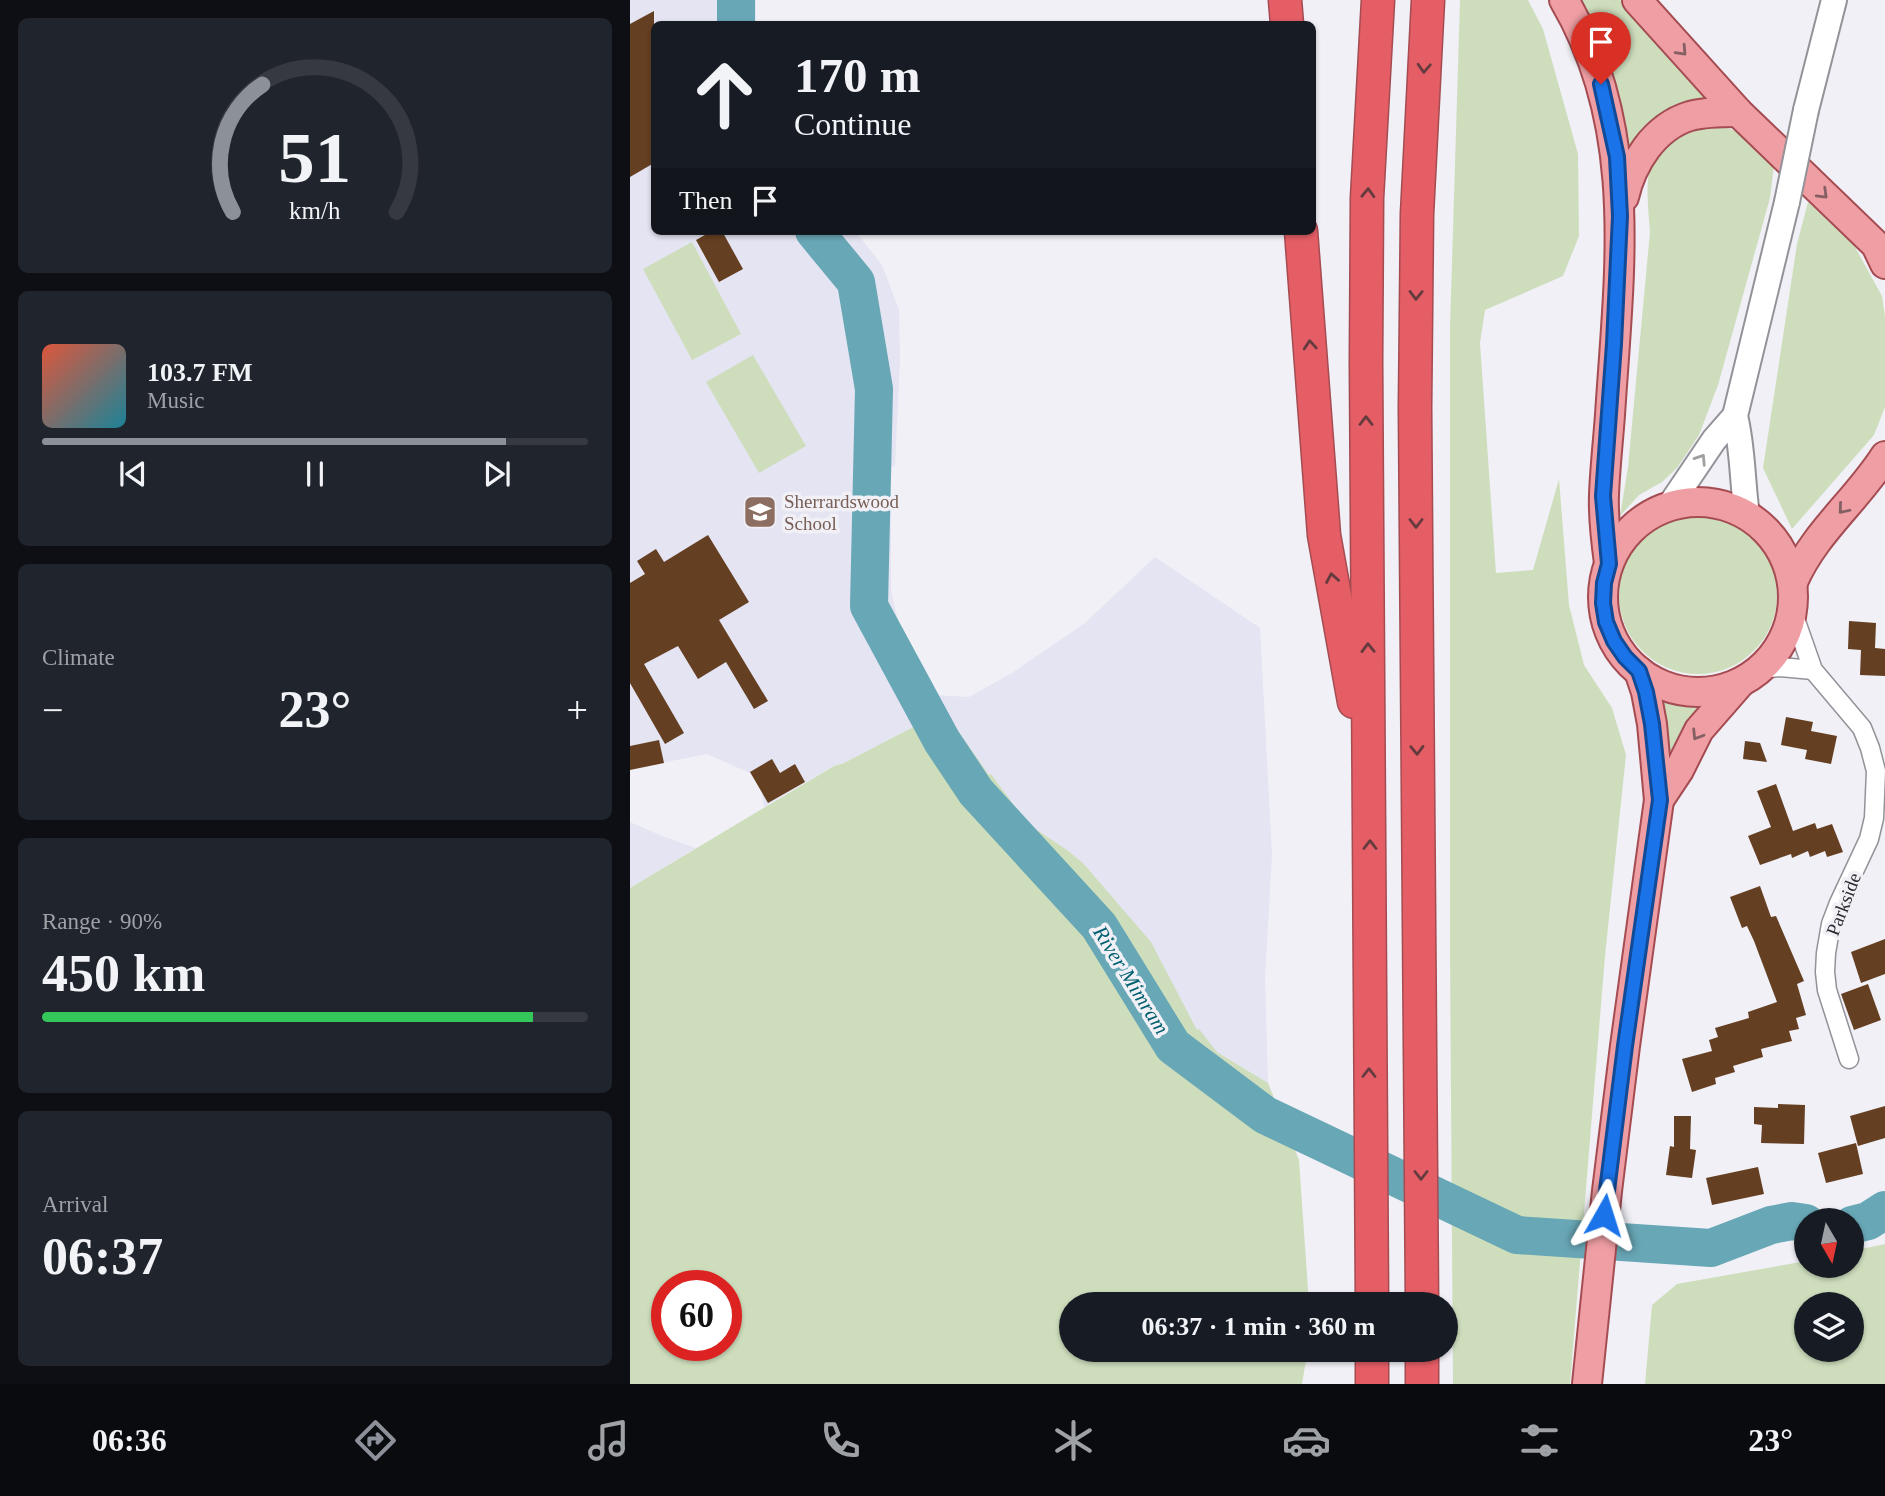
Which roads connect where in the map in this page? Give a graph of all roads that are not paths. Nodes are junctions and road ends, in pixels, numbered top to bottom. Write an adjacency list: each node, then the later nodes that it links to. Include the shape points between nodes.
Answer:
1 (1285, 0): 7 (highway)
2 (1378, 0): 23 (highway, one-way to 2, via 1367,212)
3 (1428, 0): 27 (highway, one-way to 27, via 1417,214 1415,408)
4 (1564, 0): 9 (main road, via 1586,42 1606,99 1617,157)
5 (1637, 0): 8 (main road, one-way to 8)
6 (1834, 0): 12 (main road, bridge)
7 (1287, 21)
8 (1738, 112): 9 (main road, via 1691,116 1663,130 1635,164); 11 (main road, one-way to 11)
9 (1620, 216): 16 (main road, via 1603,496)
10 (1301, 235): 23 (highway, one-way to 10, via 1324,535)
11 (1882, 254)
12 (1735, 416): 14 (main road, one-way to 12); 15 (main road)
13 (1885, 456): 17 (main road, one-way to 17, via 1817,540)
14 (1670, 505): 15 (main road, via 1710,504); 16 (main road, via 1629,531)
15 (1747, 515): 17 (main road, via 1776,540)
16 (1609, 564): 20 (main road, via 1604,583 1606,622 1614,641)
17 (1793, 582): 18 (main road)
18 (1793, 613): 19 (street, Parkside); 21 (main road, via 1782,644)
19 (1813, 670): 21 (street, via 1780,667); 22 (street, Parkside)
20 (1639, 671): 21 (main road, via 1662,685 1688,691 1715,691); 24 (main road, via 1652,724)
21 (1751, 676): 24 (main road, one-way to 24, via 1699,730)
22 (1878, 745): 25 (street, Parkside, via 1874,818 1866,849 1831,924 1825,972)
23 (1369, 790): 26 (highway, one-way to 23)
24 (1660, 800): 32 (main road, via 1625,1046)
25 (1849, 1059)
26 (1372, 1292)
27 (1422, 1292)
28 (1372, 1362): 30 (highway)
29 (1422, 1362): 31 (highway)
30 (1372, 1384)
31 (1422, 1384)
32 (1587, 1384)

